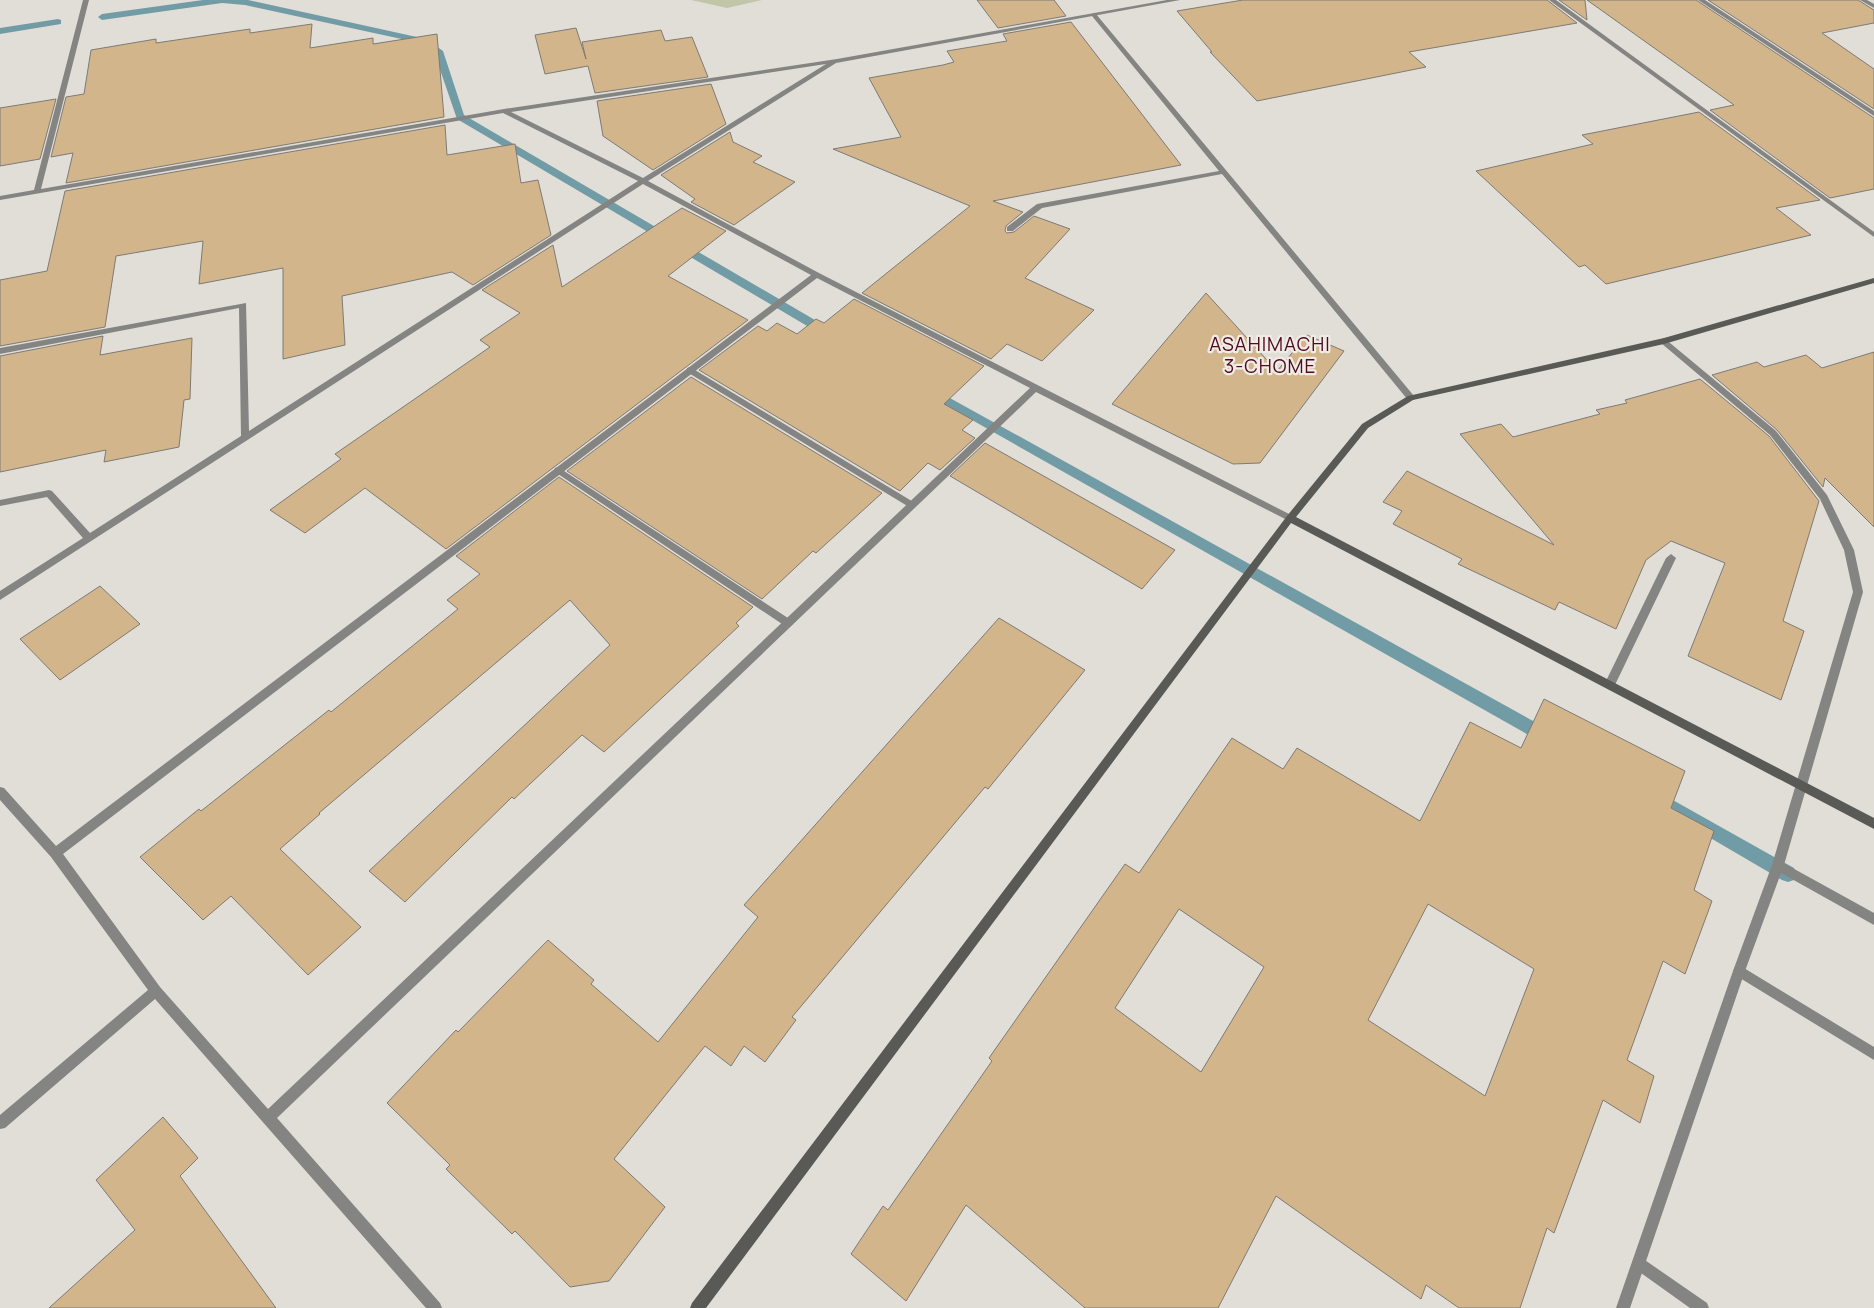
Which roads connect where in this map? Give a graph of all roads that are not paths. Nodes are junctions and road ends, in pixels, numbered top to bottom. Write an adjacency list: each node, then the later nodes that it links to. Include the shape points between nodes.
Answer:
1 (86, 0): 13 (street)
2 (1177, 0): 7 (street)
3 (1552, 0): 16 (street)
4 (1701, 0): 10 (street)
5 (1863, 0): 6 (street)
6 (1874, 6)
7 (1094, 15): 8 (street); 11 (street)
8 (837, 60): 9 (street); 12 (street)
9 (504, 110): 12 (street); 13 (street)
10 (1874, 114)
11 (1224, 172): 15 (street, via 1040,206); 23 (street)
12 (643, 181): 17 (street); 24 (street)
13 (36, 191): 14 (street)
14 (0, 198)
15 (1010, 229)
16 (1874, 235)
17 (816, 275): 21 (street); 22 (street)
18 (1874, 280): 19 (street)
19 (1664, 341): 23 (street); 34 (street, via 1773,433 1824,497 1849,550 1858,592)
20 (0, 351): 24 (street, via 243,305)
21 (690, 370): 25 (street); 27 (street)
22 (1035, 388): 27 (street); 28 (street)
23 (1411, 398): 28 (street, via 1365,426)
24 (244, 438): 29 (street)
25 (558, 470): 32 (street); 37 (street)
26 (0, 503): 29 (street, via 49,493)
27 (912, 505): 32 (street)
28 (1290, 518): 33 (street); 47 (street)
29 (89, 539): 31 (street)
30 (1671, 558): 33 (street)
31 (0, 596)
32 (788, 624): 43 (street)
33 (1610, 684): 34 (street)
34 (1802, 786): 36 (street); 38 (street)
35 (0, 792): 37 (street)
36 (1874, 824)
37 (55, 853): 41 (street)
38 (1778, 865): 39 (street); 40 (street)
39 (1874, 919)
40 (1739, 971): 42 (street); 45 (street)
41 (156, 991): 43 (street); 44 (street)
42 (1874, 1054)
43 (268, 1118): 46 (street)
44 (0, 1123)
45 (1639, 1263): 48 (street); 49 (street)
46 (435, 1308)
47 (697, 1308)
48 (1623, 1308)
49 (1702, 1308)

